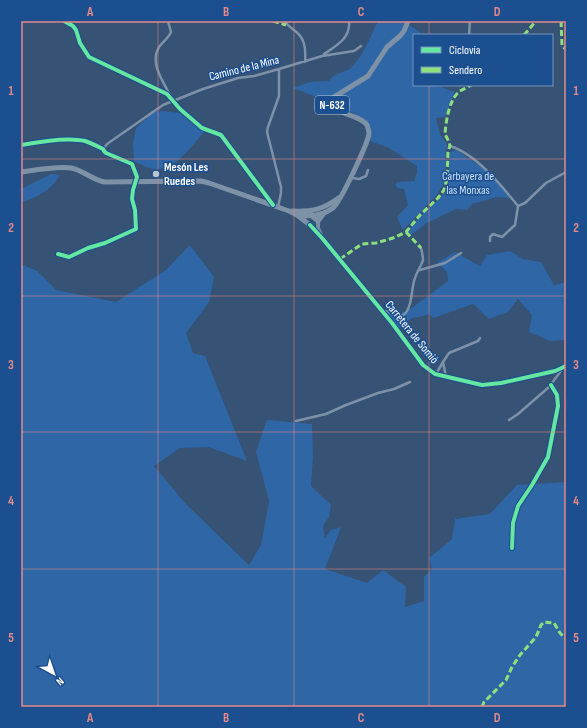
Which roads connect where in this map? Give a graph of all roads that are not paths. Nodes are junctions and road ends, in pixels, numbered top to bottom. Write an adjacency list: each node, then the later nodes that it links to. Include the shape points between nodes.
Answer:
1 (64, 21): 12 (street, via 76,30 80,43 90,57 167,94)
2 (168, 21): 12 (street, via 171,32 158,49 156,65)
3 (285, 21): 10 (street, via 286,25 299,34 305,44)
4 (349, 21): 9 (street, via 350,27 342,43)
5 (408, 21): 19 (highway, N-632, via 400,36 387,47 368,76 331,101 335,109 363,121 368,129 367,140)
6 (470, 21): 7 (street)
7 (469, 34)
8 (361, 46): 9 (street, via 354,51)
9 (322, 56): 10 (street, Camino de la Mina)
10 (305, 62): 11 (street, Camino de la Mina)
11 (279, 69): 12 (street, Camino de la Mina, via 203,88); 22 (street, via 279,96 267,132 282,193)
12 (173, 101): 15 (street, Camino de la Mina, via 151,112); 22 (street, via 202,128 221,135)
13 (21, 145): 15 (street, via 70,140 85,141)
14 (450, 146): 24 (street, via 484,167)
15 (103, 149): 20 (street, via 106,153 132,164)
16 (368, 170): 19 (street, via 366,176 359,180)
17 (21, 172): 20 (highway, N-632, via 65,168 77,170 100,181)
18 (566, 172): 24 (street, via 546,183 525,203)
19 (351, 178): 21 (highway, N-632)
20 (136, 181): 22 (highway, N-632, via 209,183); 36 (street, via 132,190 136,229 69,258)
21 (342, 196): 23 (highway, N-632); 27 (highway, N-632, via 336,206)
22 (276, 206): 25 (highway, N-632)
23 (328, 206): 26 (highway, N-632); 29 (highway)
24 (518, 206): 33 (street, via 515,225 502,237 492,234)
25 (289, 211): 26 (highway, N-632); 28 (highway, N-632)
26 (305, 211): 29 (highway)
27 (324, 213): 29 (highway, N-632); 30 (highway)
28 (297, 215): 29 (highway, N-632); 31 (highway)
29 (313, 216): 30 (highway); 31 (highway)
30 (318, 221): 32 (street)
31 (310, 225): 32 (street, Carretera de Somió)
32 (322, 238): 38 (street, Carretera de Somió)
33 (490, 240)
34 (421, 248): 37 (street, via 423,256)
35 (461, 253): 37 (street, via 445,263)
36 (58, 254)
37 (419, 270): 38 (street, via 407,313 396,317)
38 (382, 311): 42 (street, Carretera de Somió, via 423,366)
39 (480, 338): 40 (street, via 449,354)
40 (443, 362): 42 (street); 43 (street)
41 (565, 368): 43 (street, Carretera de Somió, via 482,385); 45 (street)
42 (435, 374): 43 (street, Carretera de Somió)
43 (446, 378)
44 (410, 382): 47 (street, via 326,414)
45 (551, 385): 46 (street); 48 (street, via 557,395 558,406 548,457 518,506 513,523)
46 (509, 420)
47 (296, 421)
48 (512, 548)

